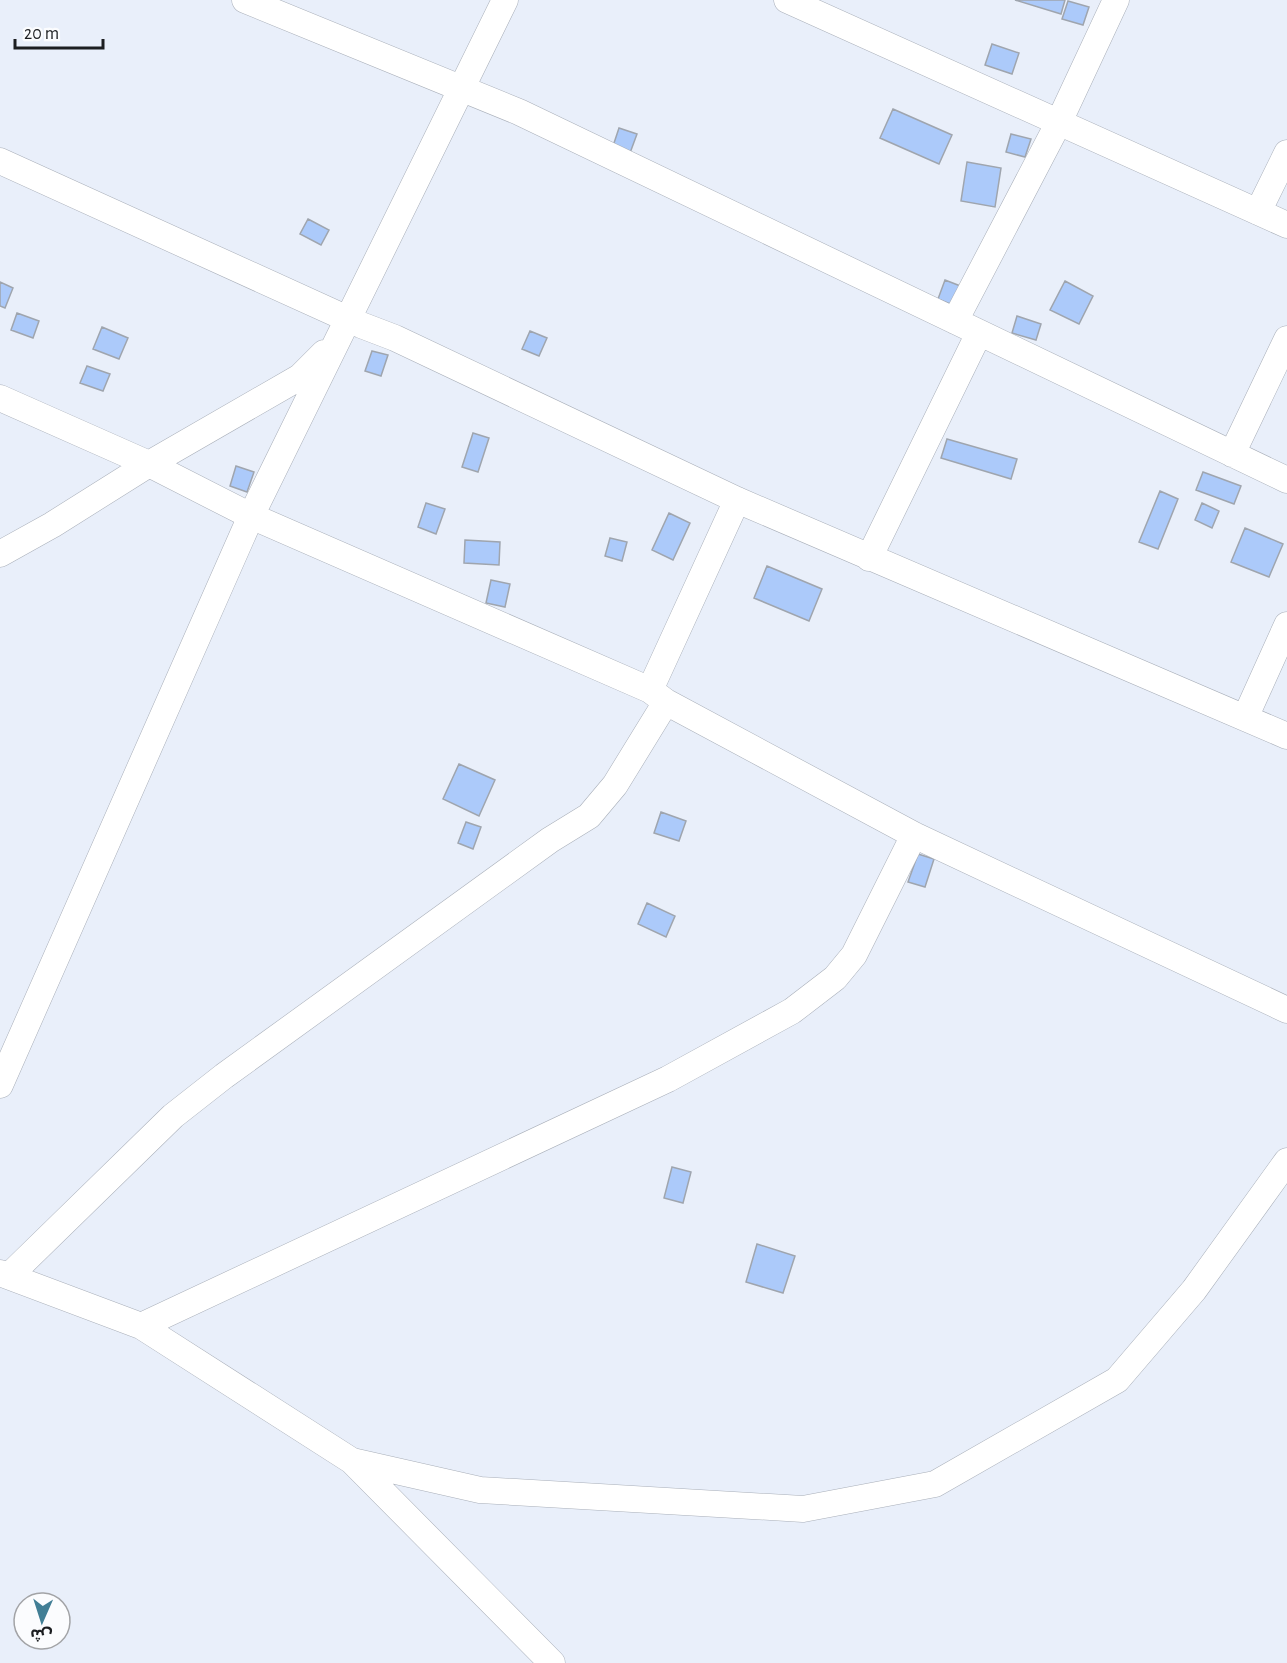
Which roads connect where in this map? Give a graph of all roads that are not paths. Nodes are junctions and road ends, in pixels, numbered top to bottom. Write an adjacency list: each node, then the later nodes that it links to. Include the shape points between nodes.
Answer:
1 (245, 0): 5 (street)
2 (505, 0): 5 (street)
3 (788, 0): 6 (street)
4 (1116, 0): 6 (street)
5 (461, 90): 11 (street, via 519,112); 12 (street)
6 (1059, 122): 9 (street); 11 (street)
7 (1287, 153): 9 (street)
8 (0, 160): 12 (street)
9 (1258, 212): 10 (street)
10 (1287, 225)
11 (955, 321): 13 (street)
12 (343, 328): 17 (street, via 300,377); 19 (street, via 395,338); 20 (street)
13 (979, 333): 16 (street); 22 (street)
14 (1287, 339): 16 (street)
15 (0, 398): 17 (street)
16 (1232, 454): 18 (street)
17 (149, 464): 20 (street); 21 (street)
18 (1287, 480)
19 (737, 500): 22 (street); 24 (street)
20 (251, 516): 24 (street); 29 (street)
21 (0, 554)
22 (869, 558): 25 (street)
23 (1287, 625): 25 (street)
24 (658, 696): 27 (street); 31 (street, via 615,785 590,816 550,840 198,1096)
25 (1245, 718): 26 (street)
26 (1287, 736)
27 (914, 835): 28 (street); 32 (street, via 854,955 835,978 792,1011 668,1079)
28 (1287, 1010)
29 (0, 1085)
30 (1287, 1161): 33 (street, via 1194,1290 1118,1380 935,1484 804,1509 480,1490)
31 (5, 1275): 32 (street)
32 (141, 1326): 33 (street)
33 (352, 1461): 34 (street)
34 (552, 1663)

